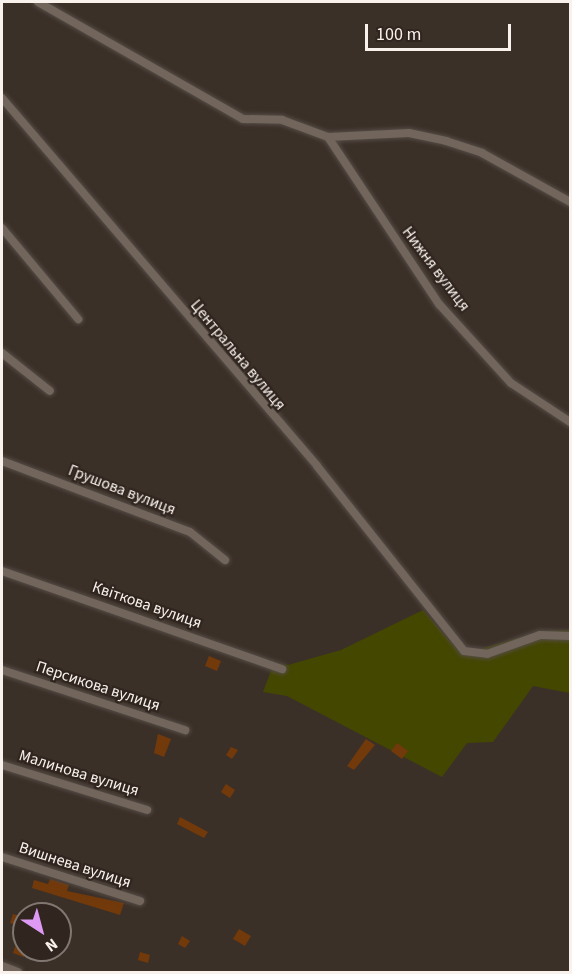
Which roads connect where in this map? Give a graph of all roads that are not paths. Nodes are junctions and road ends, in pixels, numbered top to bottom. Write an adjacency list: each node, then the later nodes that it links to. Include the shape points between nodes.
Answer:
1 (38, 2): 3 (street, via 243,119 282,120)
2 (2, 98): 13 (street, Центральна вулиця, via 317,466 471,654 502,650 540,635)
3 (328, 137): 4 (street, via 369,132 446,141 482,153); 9 (street, Нижня вулиця, via 439,304 511,383)
4 (570, 202)
5 (2, 228): 6 (street)
6 (78, 319)
7 (2, 353): 8 (street)
8 (50, 391)
9 (570, 422)
10 (2, 462): 11 (street, Грушова вулиця, via 190,532)
11 (225, 560)
12 (2, 572): 14 (street, Квіткова вулиця)
13 (570, 636)
14 (282, 669)
15 (2, 670): 16 (street, Персикова вулиця)
16 (185, 730)
17 (2, 765): 18 (street, Малинова вулиця)
18 (147, 810)
19 (2, 857): 20 (street, Вишнева вулиця)
20 (140, 901)
21 (2, 966): 22 (street)
22 (18, 972)

